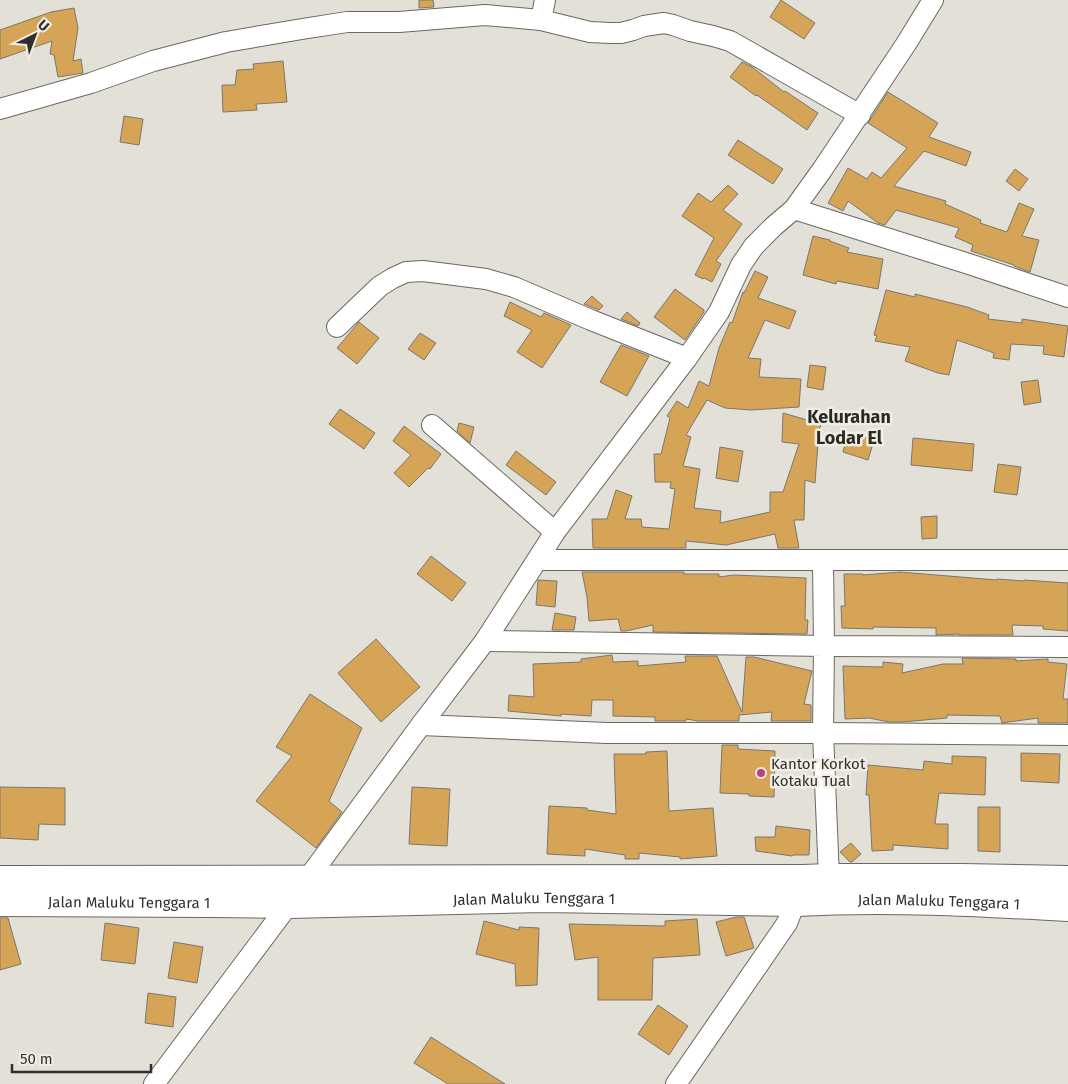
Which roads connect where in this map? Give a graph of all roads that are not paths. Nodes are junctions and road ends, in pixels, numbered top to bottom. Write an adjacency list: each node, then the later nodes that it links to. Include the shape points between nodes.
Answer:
1 (546, 0): 3 (street)
2 (933, 0): 5 (street)
3 (541, 20): 4 (street, via 486,15 399,22 347,22 302,29 226,42 153,61); 5 (street, via 610,34 664,23 730,41)
4 (0, 109)
5 (860, 116): 6 (street)
6 (794, 208): 7 (street); 9 (street, via 754,246 741,265 719,312)
7 (1068, 297)
8 (337, 327): 9 (street, via 380,286 406,272 423,271 486,278 514,287)
9 (687, 358): 11 (street)
10 (432, 425): 11 (street)
11 (555, 532): 12 (street)
12 (538, 560): 13 (street); 15 (street)
13 (823, 560): 14 (street); 16 (street)
14 (1068, 560)
15 (485, 641): 16 (street); 18 (street)
16 (824, 646): 17 (street); 19 (street)
17 (1068, 647)
18 (421, 725): 19 (street, via 607,733); 21 (street)
19 (823, 733): 20 (street); 24 (street)
20 (1068, 735)
21 (308, 879): 22 (main road, Jalan Maluku Tenggara 1); 24 (main road, Jalan Maluku Tenggara 1); 26 (street)
22 (0, 880)
23 (1068, 880): 24 (main road, Jalan Maluku Tenggara 1, via 952,878)
24 (814, 890): 26 (main road, Jalan Maluku Tenggara 1); 27 (main road, Jalan Maluku Tenggara 1); 29 (street, via 787,923)
25 (0, 902): 26 (main road, Jalan Maluku Tenggara 1)
26 (290, 904): 28 (street)
27 (1068, 907)
28 (154, 1084)
29 (676, 1084)

